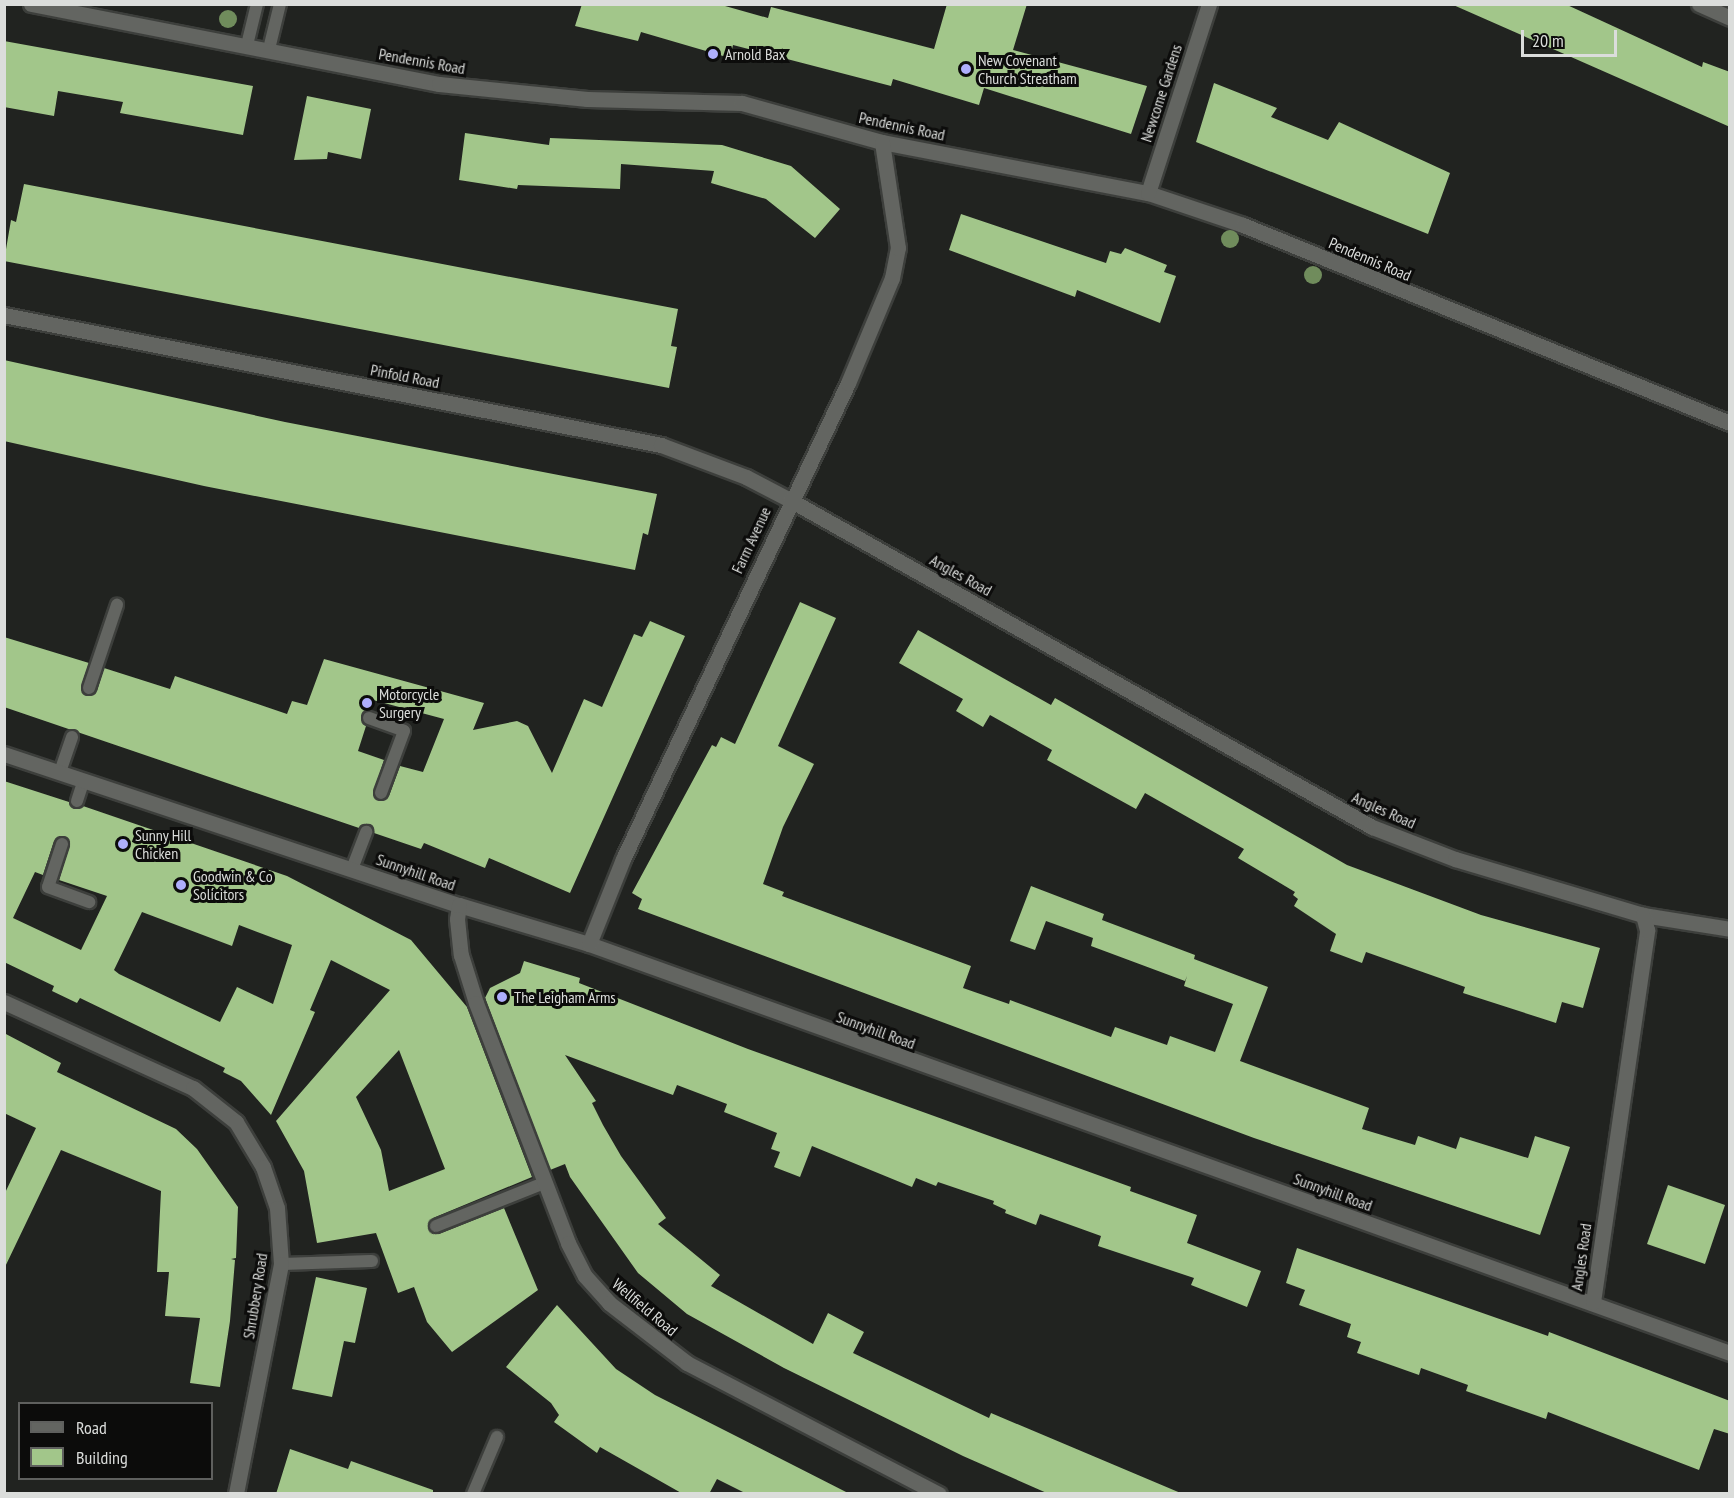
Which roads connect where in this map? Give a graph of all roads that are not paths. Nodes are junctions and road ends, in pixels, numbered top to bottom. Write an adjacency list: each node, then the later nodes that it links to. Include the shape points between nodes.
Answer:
1 (31, 4): 7 (street, Pendennis Road)
2 (257, 4): 7 (lane)
3 (280, 4): 8 (lane)
4 (1209, 4): 10 (street, Newcome Gardens)
5 (1699, 4): 6 (street)
6 (1730, 18)
7 (247, 45): 8 (street, Pendennis Road)
8 (269, 49): 9 (street, Pendennis Road, via 439,84 507,93 742,104)
9 (882, 142): 10 (street, Pendennis Road); 13 (street, Farm Avenue, via 898,248 892,278 848,383)
10 (1148, 193): 12 (street, Pendennis Road, via 1243,225)
11 (4, 315): 13 (street, Pinfold Road, via 661,446 746,477)
12 (1730, 423)
13 (790, 500): 28 (street, Angles Road, via 1372,827 1455,859); 30 (street, Farm Avenue, via 622,859)
14 (117, 605): 15 (lane)
15 (88, 688)
16 (369, 718): 21 (lane, via 404,730)
17 (72, 737): 19 (lane)
18 (4, 754): 19 (street, Sunnyhill Road)
19 (60, 772): 20 (street, Sunnyhill Road)
20 (84, 780): 22 (lane); 25 (street, Sunnyhill Road)
21 (381, 793)
22 (77, 801)
23 (366, 832): 25 (lane)
24 (62, 844): 26 (lane, via 48,887)
25 (352, 869): 27 (street, Sunnyhill Road)
26 (88, 902)
27 (459, 906): 30 (street, Sunnyhill Road); 32 (street, Wellfield Road, via 461,955)
28 (1643, 915): 29 (street); 36 (street, Angles Road, via 1647,930)
29 (1730, 929)
30 (589, 944): 36 (street, Sunnyhill Road)
31 (4, 1002): 35 (street, Shrubbery Road, via 193,1088 236,1122 263,1167 277,1208)
32 (544, 1183): 33 (lane); 41 (street, Wellfield Road, via 585,1276 609,1303 654,1341 687,1364)
33 (436, 1226)
34 (372, 1261): 35 (lane)
35 (281, 1264): 39 (street, Shrubbery Road)
36 (1593, 1302): 37 (street, Sunnyhill Road)
37 (1730, 1353)
38 (496, 1437): 40 (lane)
39 (236, 1494)
40 (473, 1494)
41 (939, 1494)

